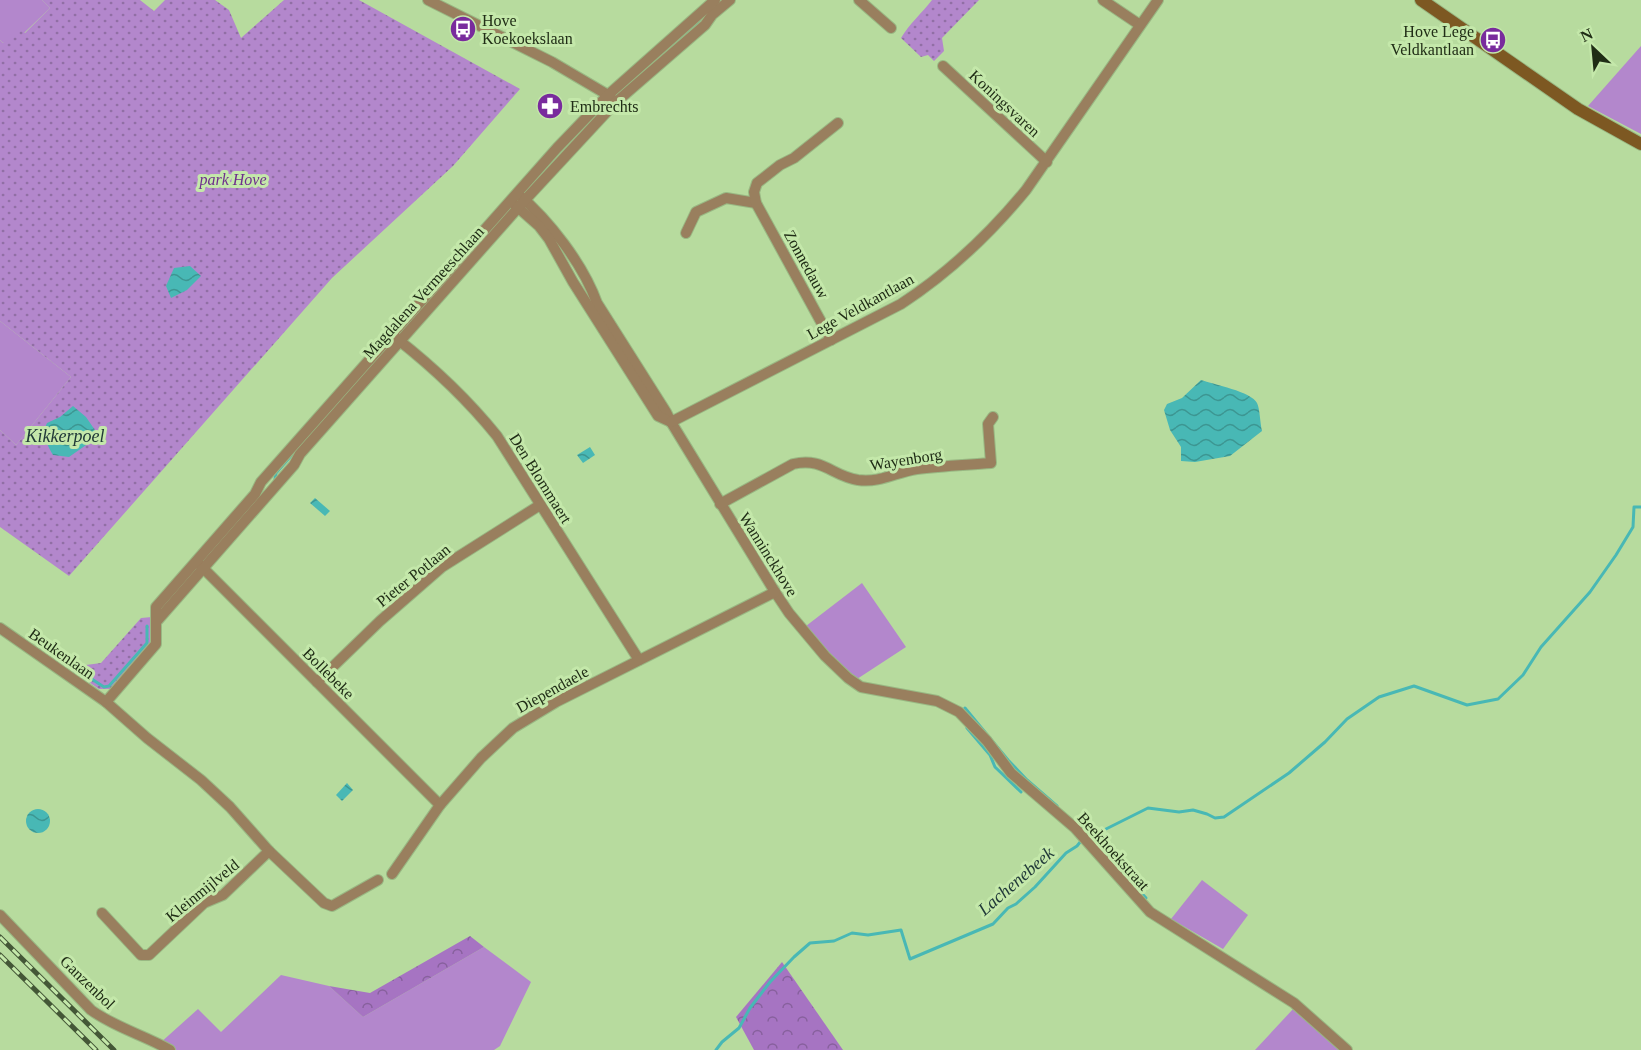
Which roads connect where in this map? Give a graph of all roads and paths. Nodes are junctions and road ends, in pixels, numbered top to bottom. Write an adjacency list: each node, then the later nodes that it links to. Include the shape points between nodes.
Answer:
1 (428, 0): 11 (street, via 552,62)
2 (715, 0): 11 (street, Magdalena Vermeeschlaan)
3 (730, 0): 11 (street, Magdalena Vermeeschlaan, via 705,25)
4 (859, 0): 9 (street)
5 (1103, 0): 8 (street)
6 (1158, 0): 8 (street, Lege Veldkantlaan)
7 (1421, 0): 13 (street, via 1578,109)
8 (1140, 25): 14 (street, Lege Veldkantlaan)
9 (891, 28)
10 (943, 66): 14 (street, Koningsvaren)
11 (612, 99): 15 (street, Magdalena Vermeeschlaan)
12 (838, 123): 16 (street, via 757,183)
13 (1641, 144)
14 (1047, 162): 19 (street, Lege Veldkantlaan, via 1005,216 958,262 901,304)
15 (518, 200): 18 (street, Magdalena Vermeeschlaan); 21 (street, Wanninckhove, via 550,224)
16 (756, 203): 17 (street, via 726,198 696,212); 19 (street, Zonnedauw)
17 (686, 233)
18 (396, 338): 23 (street, Den Blommaert, via 482,418); 24 (street, Magdalena Vermeeschlaan, via 294,465)
19 (831, 340): 21 (street, Lege Veldkantlaan)
20 (993, 417): 22 (street, Wayenborg, via 988,424 991,463 917,469 887,479 861,481 809,461 801,462)
21 (671, 422): 22 (street, Wanninckhove)
22 (720, 504): 25 (street, Wanninckhove)
23 (540, 505): 27 (street, Den Blommaert); 28 (street, Pieter Potlaan, via 442,567)
24 (200, 565): 28 (street, Bollebeke); 30 (street, Magdalena Vermeeschlaan, via 156,607 156,644)
25 (775, 592): 27 (street, Diependaele); 29 (street, Wanninckhove, via 838,671)
26 (0, 628): 30 (street, Beukenlaan)
27 (639, 660): 31 (street, Diependaele, via 513,728)
28 (317, 682): 31 (street, Bollebeke)
29 (861, 687): 38 (street, Beekhoekstraat, via 937,700 959,712 1011,773 1075,828 1150,912 1294,1003)
30 (106, 702): 32 (street, via 211,789)
31 (440, 806): 33 (street, Diependaele)
32 (269, 851): 34 (street, via 328,906); 35 (street, Kleinmijlveld, via 224,895 204,903 149,955 141,955)
33 (392, 874)
34 (378, 880)
35 (102, 913)
36 (0, 915): 37 (street, Ganzenbol, via 91,1010 109,1023)
37 (170, 1050)
38 (1347, 1050)

